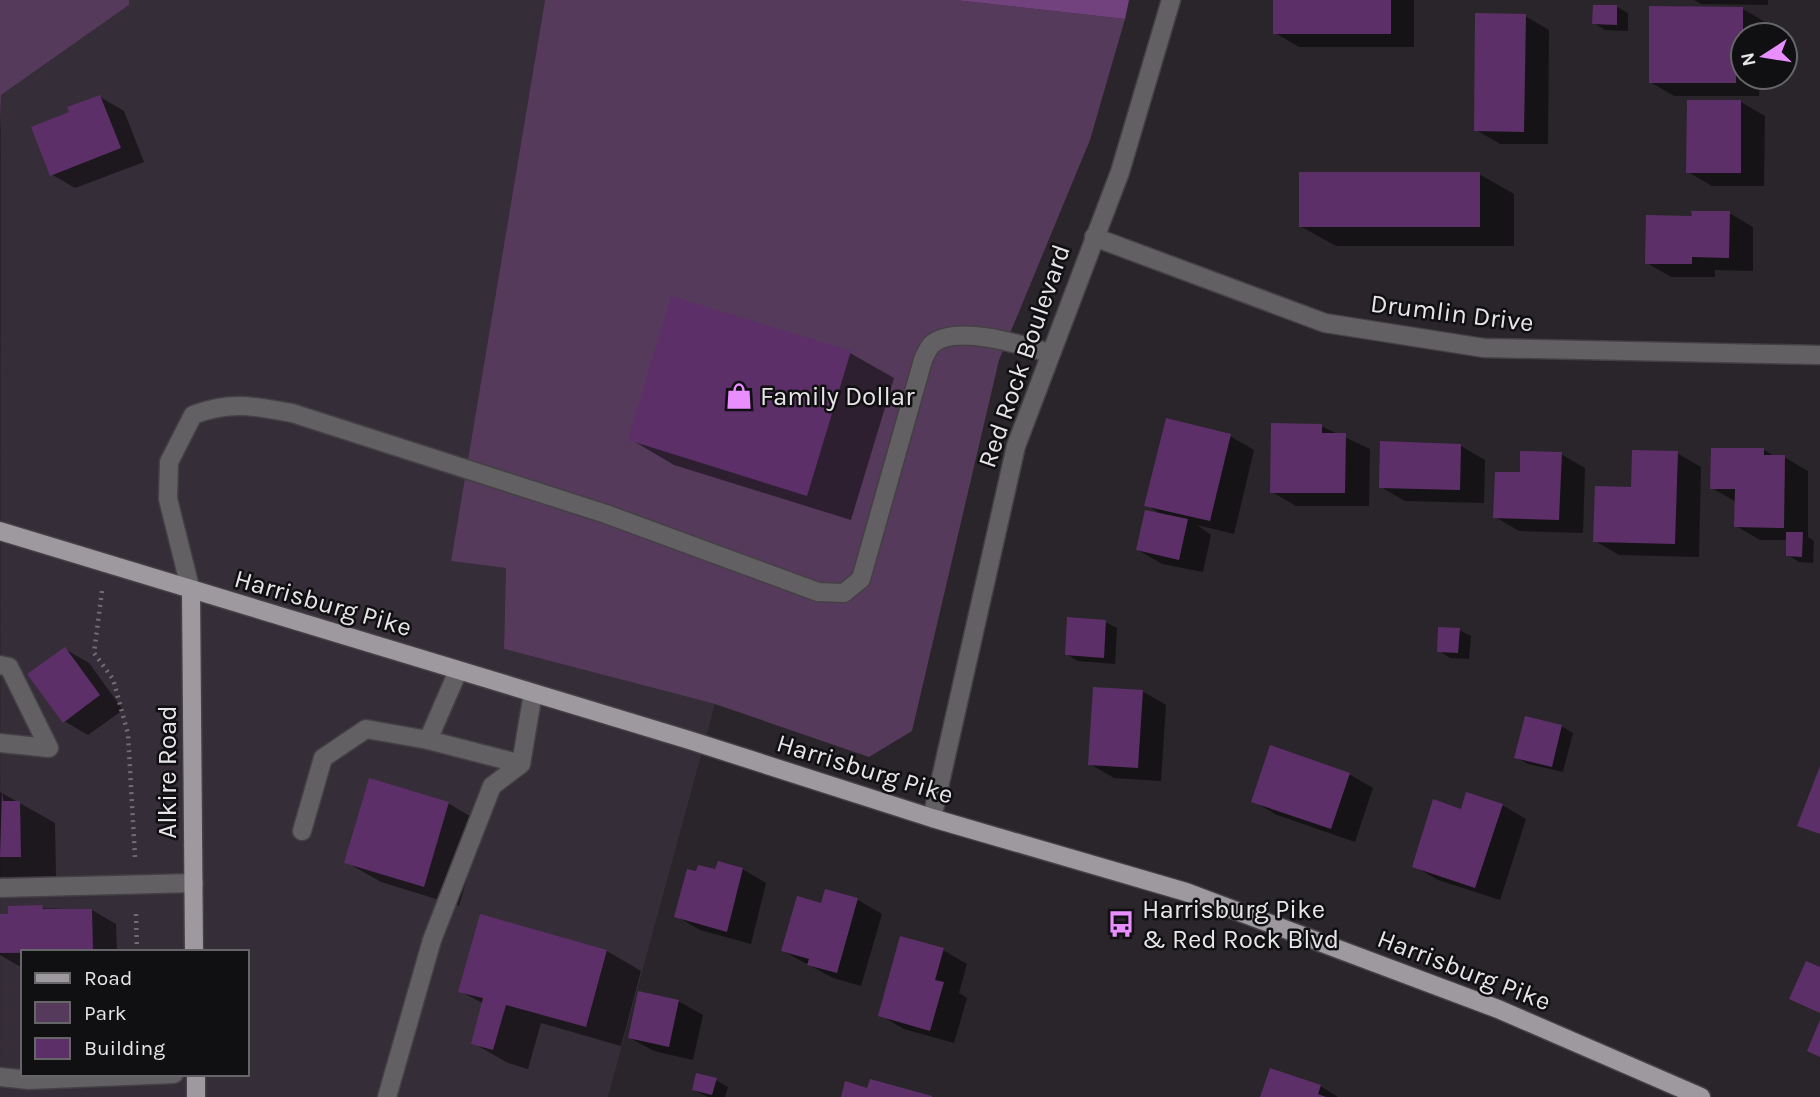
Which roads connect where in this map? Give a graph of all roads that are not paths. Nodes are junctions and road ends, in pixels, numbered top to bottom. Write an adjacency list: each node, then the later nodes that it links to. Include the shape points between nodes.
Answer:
1 (1171, 0): 2 (street, Red Rock Boulevard, via 1120,172)
2 (1094, 237): 3 (street, Red Rock Boulevard); 4 (street, Drumlin Drive, via 1325,323 1484,348)
3 (1049, 353): 6 (street, via 980,337 943,338 931,345 923,359 860,579 844,593 818,592 606,514 292,413 245,405 218,406 193,415 169,462 168,499); 13 (street, Red Rock Boulevard, via 1016,446)
4 (1820, 355)
5 (0, 531): 6 (main road, Harrisburg Pike)
6 (191, 592): 8 (main road, Harrisburg Pike); 15 (main road, Alkire Road)
7 (0, 665): 11 (street, via 9,667 48,748)
8 (458, 671): 9 (main road, Harrisburg Pike); 10 (street)
9 (533, 693): 12 (street); 13 (main road, Harrisburg Pike)
10 (428, 740): 12 (street); 14 (street, via 366,729 323,758)
11 (0, 743)
12 (521, 764): 23 (street, via 492,786 432,940)
13 (932, 818): 24 (main road, Harrisburg Pike, via 1186,892 1498,1009)
14 (302, 831)
15 (194, 883): 16 (street); 17 (main road, Alkire Road)
16 (0, 888)
17 (194, 950)
18 (154, 1076): 21 (street)
19 (196, 1076): 22 (main road)
20 (0, 1077): 21 (street)
21 (28, 1089)
22 (196, 1097)
23 (387, 1097)
24 (1700, 1097)

